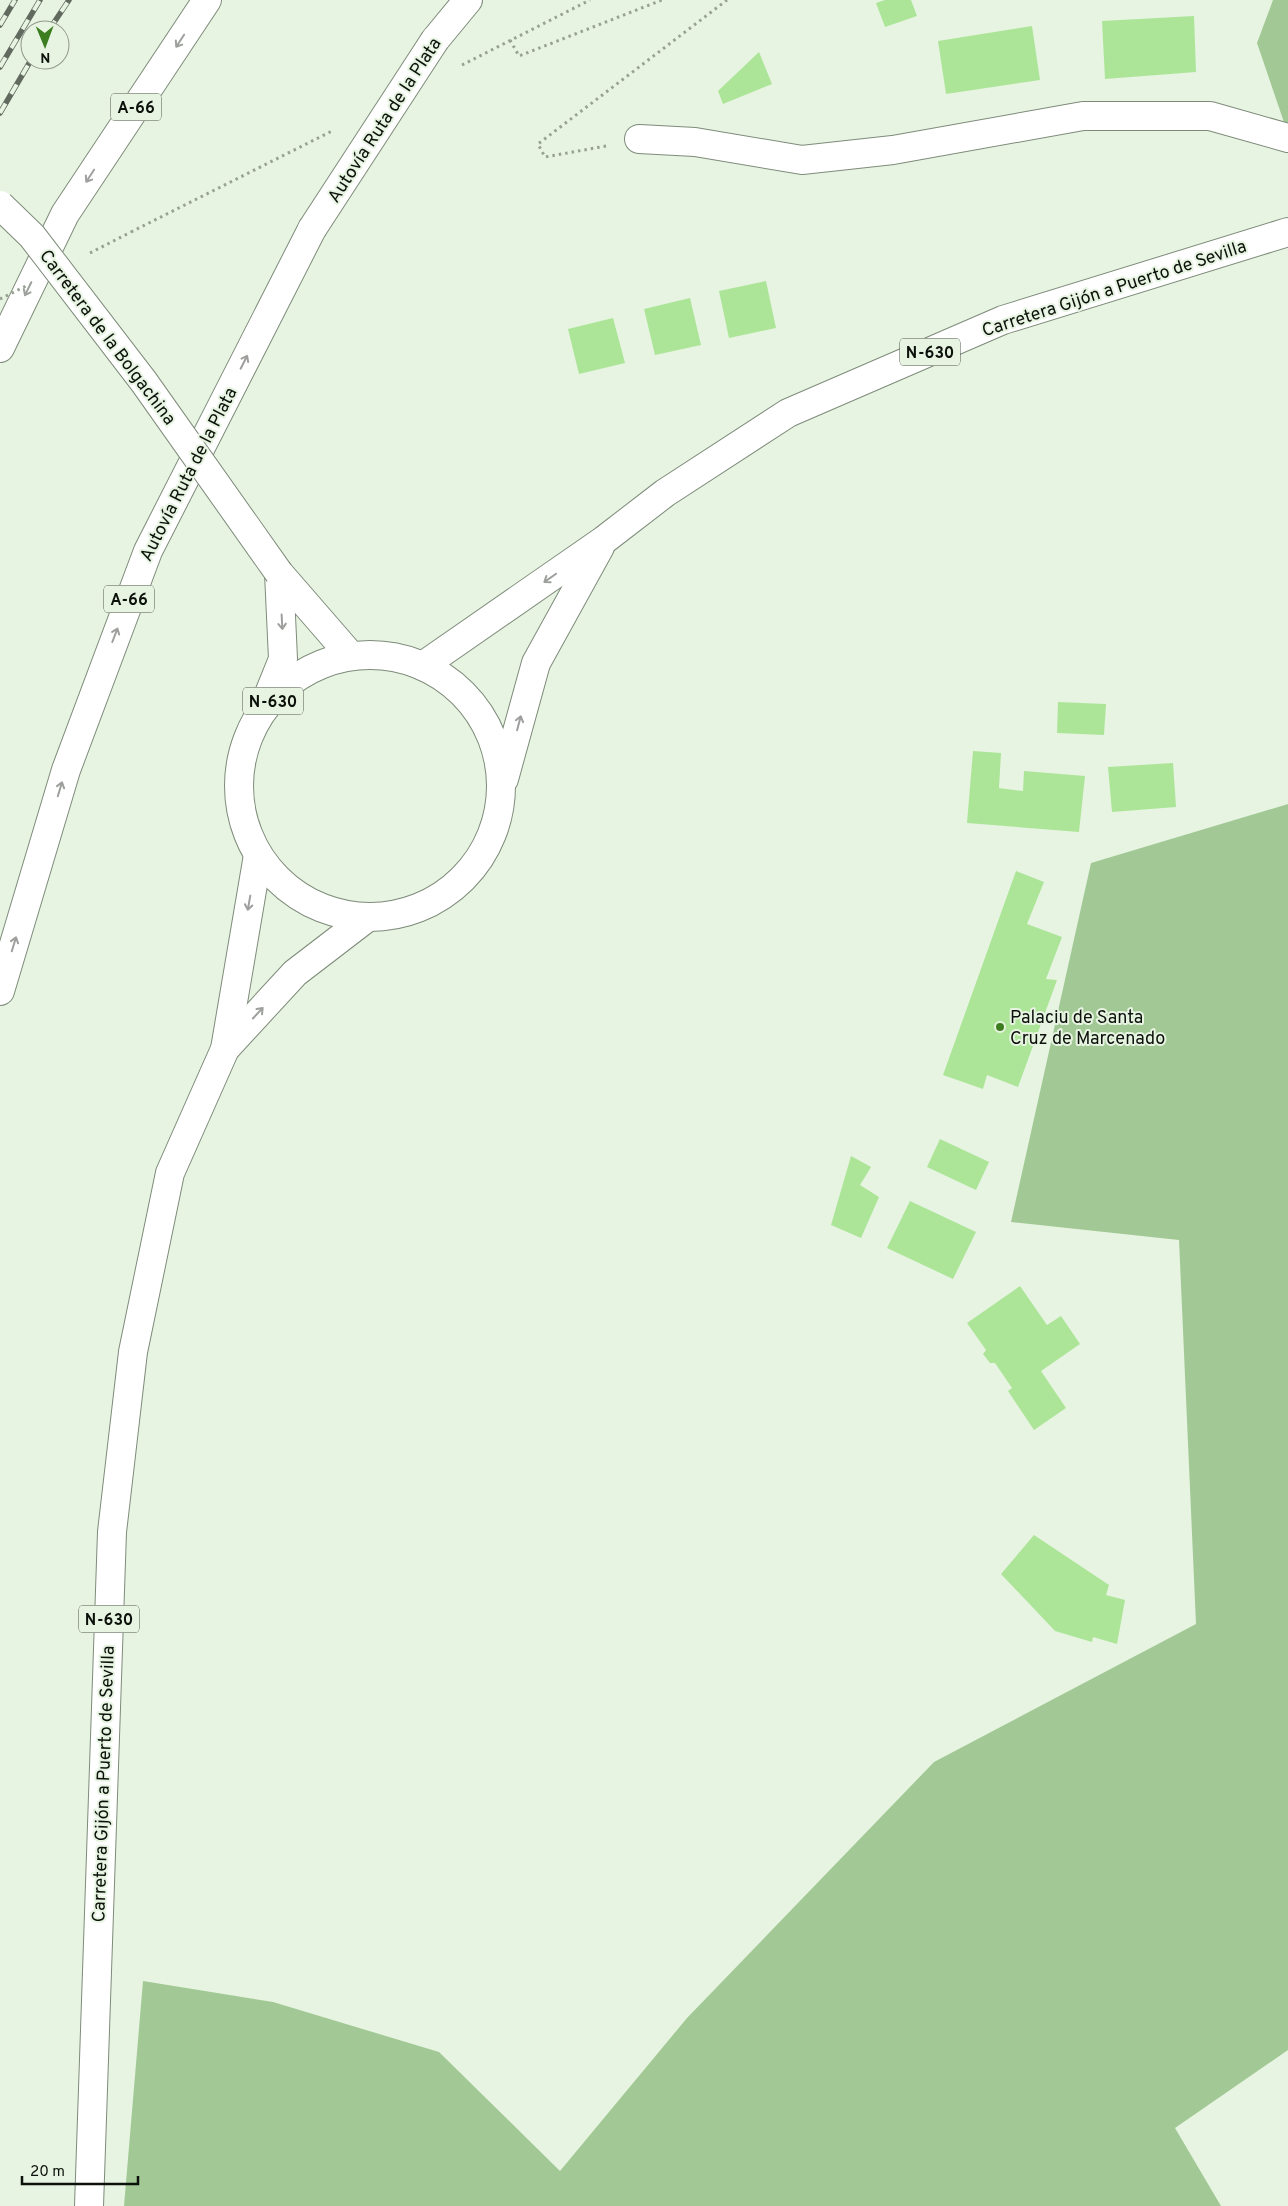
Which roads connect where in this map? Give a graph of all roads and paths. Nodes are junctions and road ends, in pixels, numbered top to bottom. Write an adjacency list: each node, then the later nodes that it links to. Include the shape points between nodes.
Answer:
1 (207, 0): 10 (main road, A-66, one-way to 10, via 65,214)
2 (468, 0): 19 (main road, Autovía Ruta de la Plata / A-66, one-way to 2, bridge, via 66,770 148,551 312,229 435,40)
3 (662, 0): 5 (path, via 519,56)
4 (727, 0): 7 (path, via 538,144 545,157)
5 (510, 40)
6 (1288, 138): 7 (main road, via 1210,116 1083,116 893,150 802,160 695,142)
7 (639, 139)
8 (0, 205): 12 (main road, Carretera de la Bolgachina, bridge, via 32,236 144,382)
9 (1288, 232): 11 (main road, Carretera Gijón a Puerto de Sevilla / N-630, via 1003,320 788,413 665,493)
10 (0, 348)
11 (604, 540): 14 (main road, Carretera Gijón a Puerto de Sevilla / N-630, one-way to 14); 16 (main road, Carretera Gijón a Puerto de Sevilla / N-630, one-way to 11, via 536,664)
12 (279, 573): 13 (main road, Carretera de la Bolgachina); 15 (main road, one-way to 15, via 284,659)
13 (351, 656): 14 (main road, N-630, via 390,656); 15 (main road, N-630, via 304,672)
14 (424, 665): 16 (main road, N-630, via 459,688 495,741)
15 (262, 711): 17 (main road, N-630, via 242,753 238,786 244,824)
16 (502, 787): 18 (main road, N-630, via 493,836 473,868 445,895 410,912)
17 (258, 854): 18 (main road, N-630, via 285,886 328,910); 20 (main road, Carretera Gijón a Puerto de Sevilla / N-630, one-way to 20)
18 (368, 918): 20 (main road, Carretera Gijón a Puerto de Sevilla / N-630, one-way to 18, via 295,973)
19 (0, 991)
20 (225, 1049): 21 (main road, Carretera Gijón a Puerto de Sevilla / N-630, via 170,1173 133,1352 116,1494 111,1542)
21 (89, 2206)

